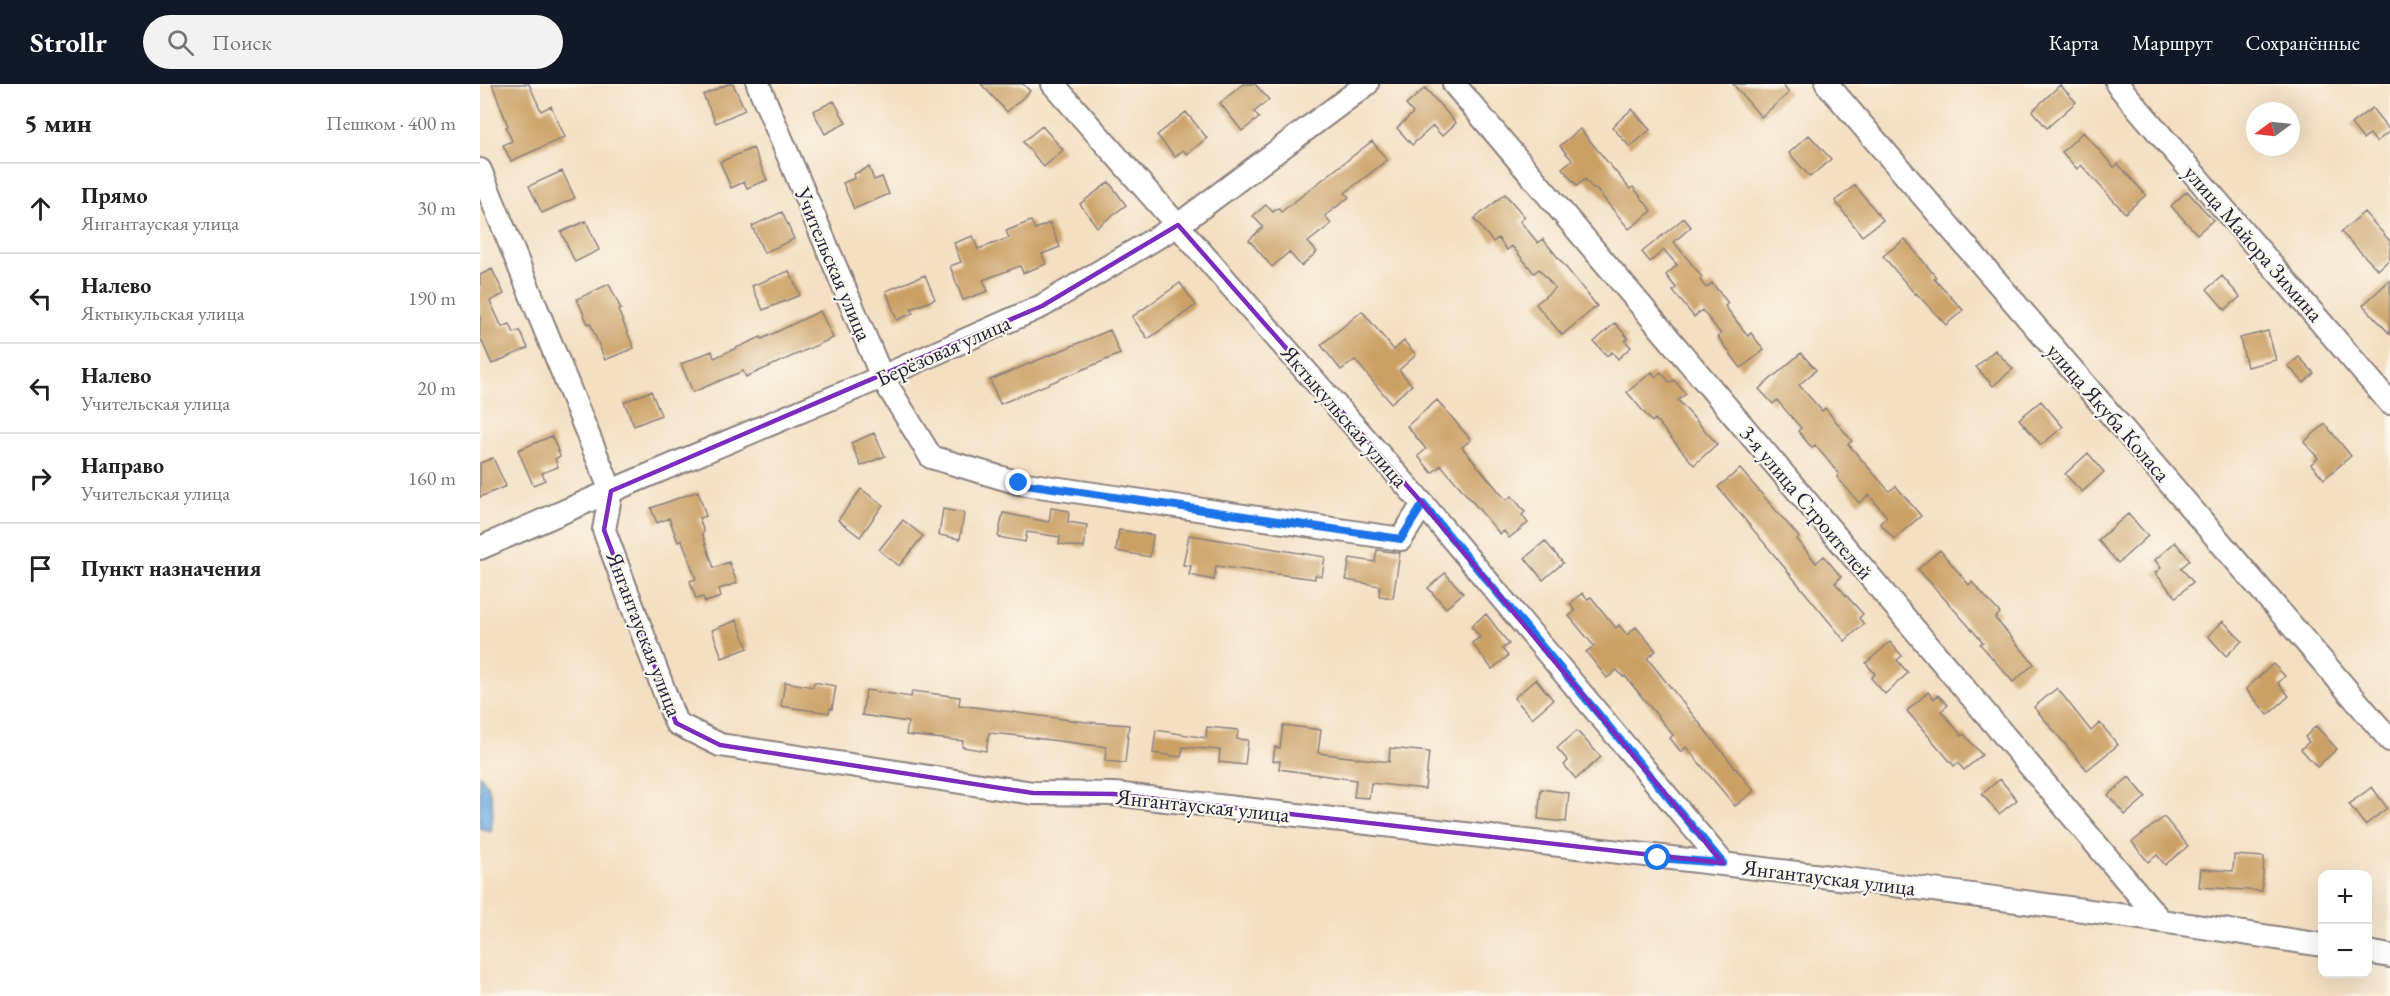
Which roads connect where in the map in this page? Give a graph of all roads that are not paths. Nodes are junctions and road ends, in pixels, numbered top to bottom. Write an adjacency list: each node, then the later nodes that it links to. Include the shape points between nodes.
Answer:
1 (758, 84): 9 (street, Учительская улица)
2 (1053, 84): 8 (street, Яктыкульская улица)
3 (1367, 84): 8 (street, Берёзовая улица)
4 (1454, 84): 16 (street, 3-я улица Строителей)
5 (1827, 84): 14 (street, улица Якуба Коласа)
6 (2117, 84): 10 (street, улица Майора Зимина)
7 (480, 170): 11 (street)
8 (1178, 225): 9 (street, Берёзовая улица, via 1042,306); 12 (street, Яктыкульская улица)
9 (882, 377): 11 (street, Берёзовая улица); 12 (street, Учительская улица, via 930,457 1019,483 1401,539)
10 (2390, 403)
11 (611, 490): 13 (street, Берёзовая улица); 15 (street, Янгантауская улица, via 604,530 676,723 720,744 1033,794 1114,794)
12 (1423, 504): 15 (street, Яктыкульская улица)
13 (480, 548)
14 (2390, 740)
15 (1723, 863): 16 (street, Янгантауская улица)
16 (2160, 920): 17 (street, Янгантауская улица)
17 (2318, 944)
18 (2372, 953): 19 (street)
19 (2390, 956)

